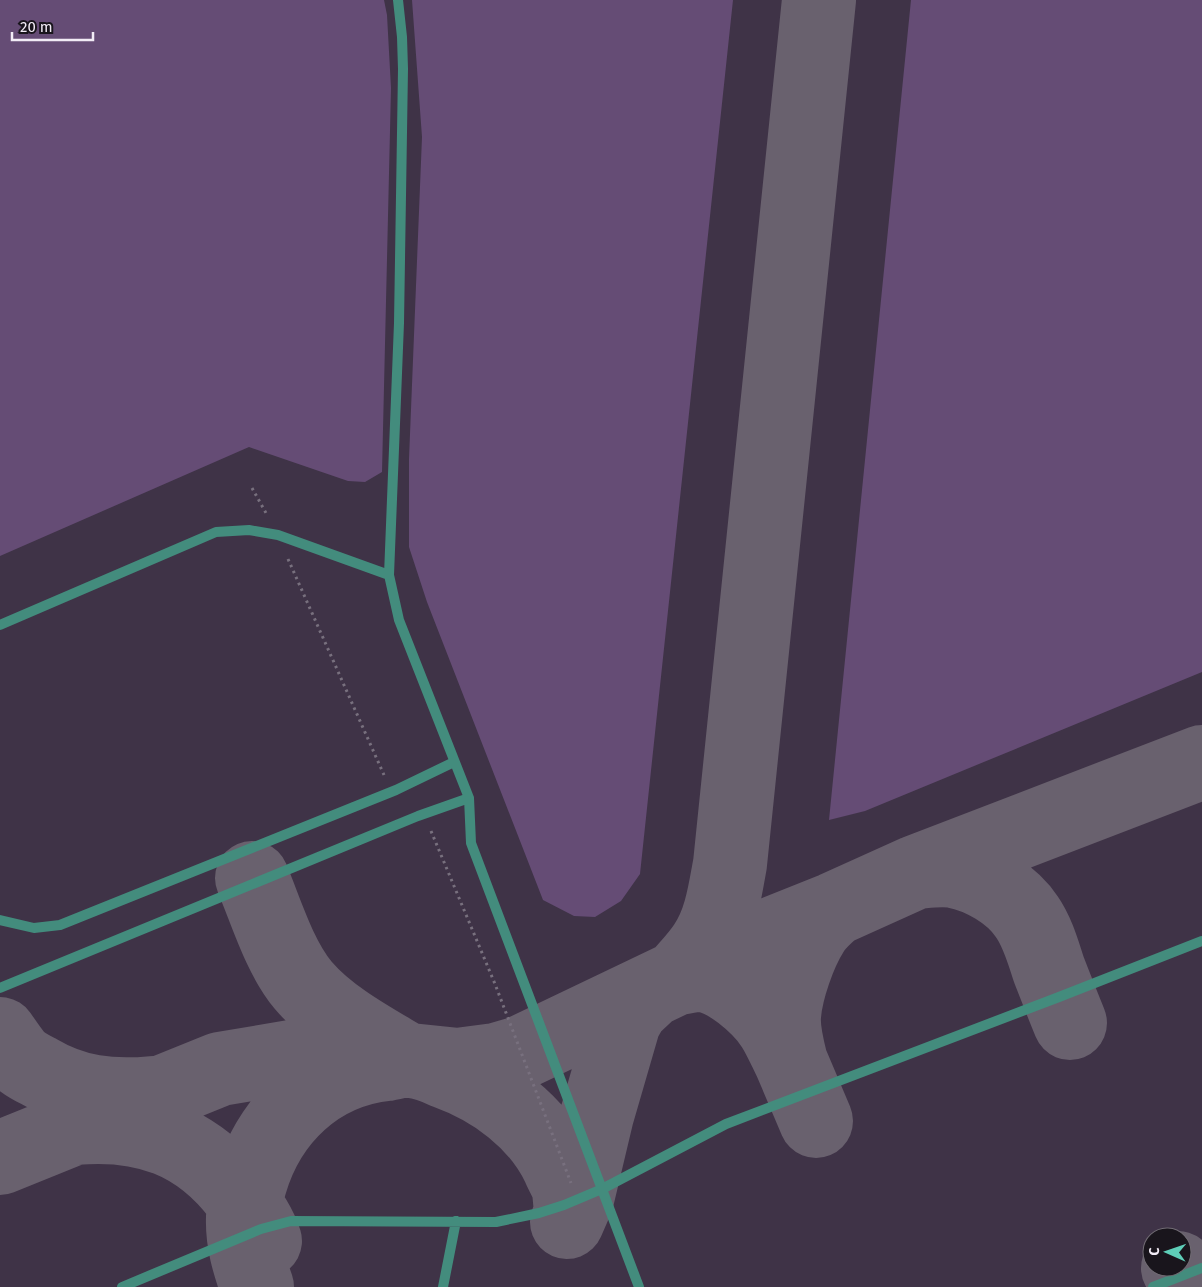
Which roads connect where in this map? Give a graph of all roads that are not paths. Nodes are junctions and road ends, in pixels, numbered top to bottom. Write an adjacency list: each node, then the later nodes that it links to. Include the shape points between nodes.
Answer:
1 (398, 0): 2 (lane, via 403,68)
2 (389, 575): 3 (lane, via 278,535 249,530 216,532); 4 (lane, via 398,620)
3 (0, 625)
4 (454, 762): 5 (lane); 6 (lane, via 396,790 60,925 34,928)
5 (468, 798): 8 (lane); 9 (lane, via 470,843)
6 (0, 920)
7 (1202, 941): 9 (lane, via 726,1124)
8 (0, 988)
9 (602, 1189): 10 (lane, via 539,1213 496,1222); 14 (lane)
10 (456, 1221): 12 (lane, via 291,1220 261,1229); 13 (lane)
11 (1202, 1268): 15 (lane)
12 (122, 1287)
13 (443, 1287)
14 (639, 1287)
15 (1153, 1287)

